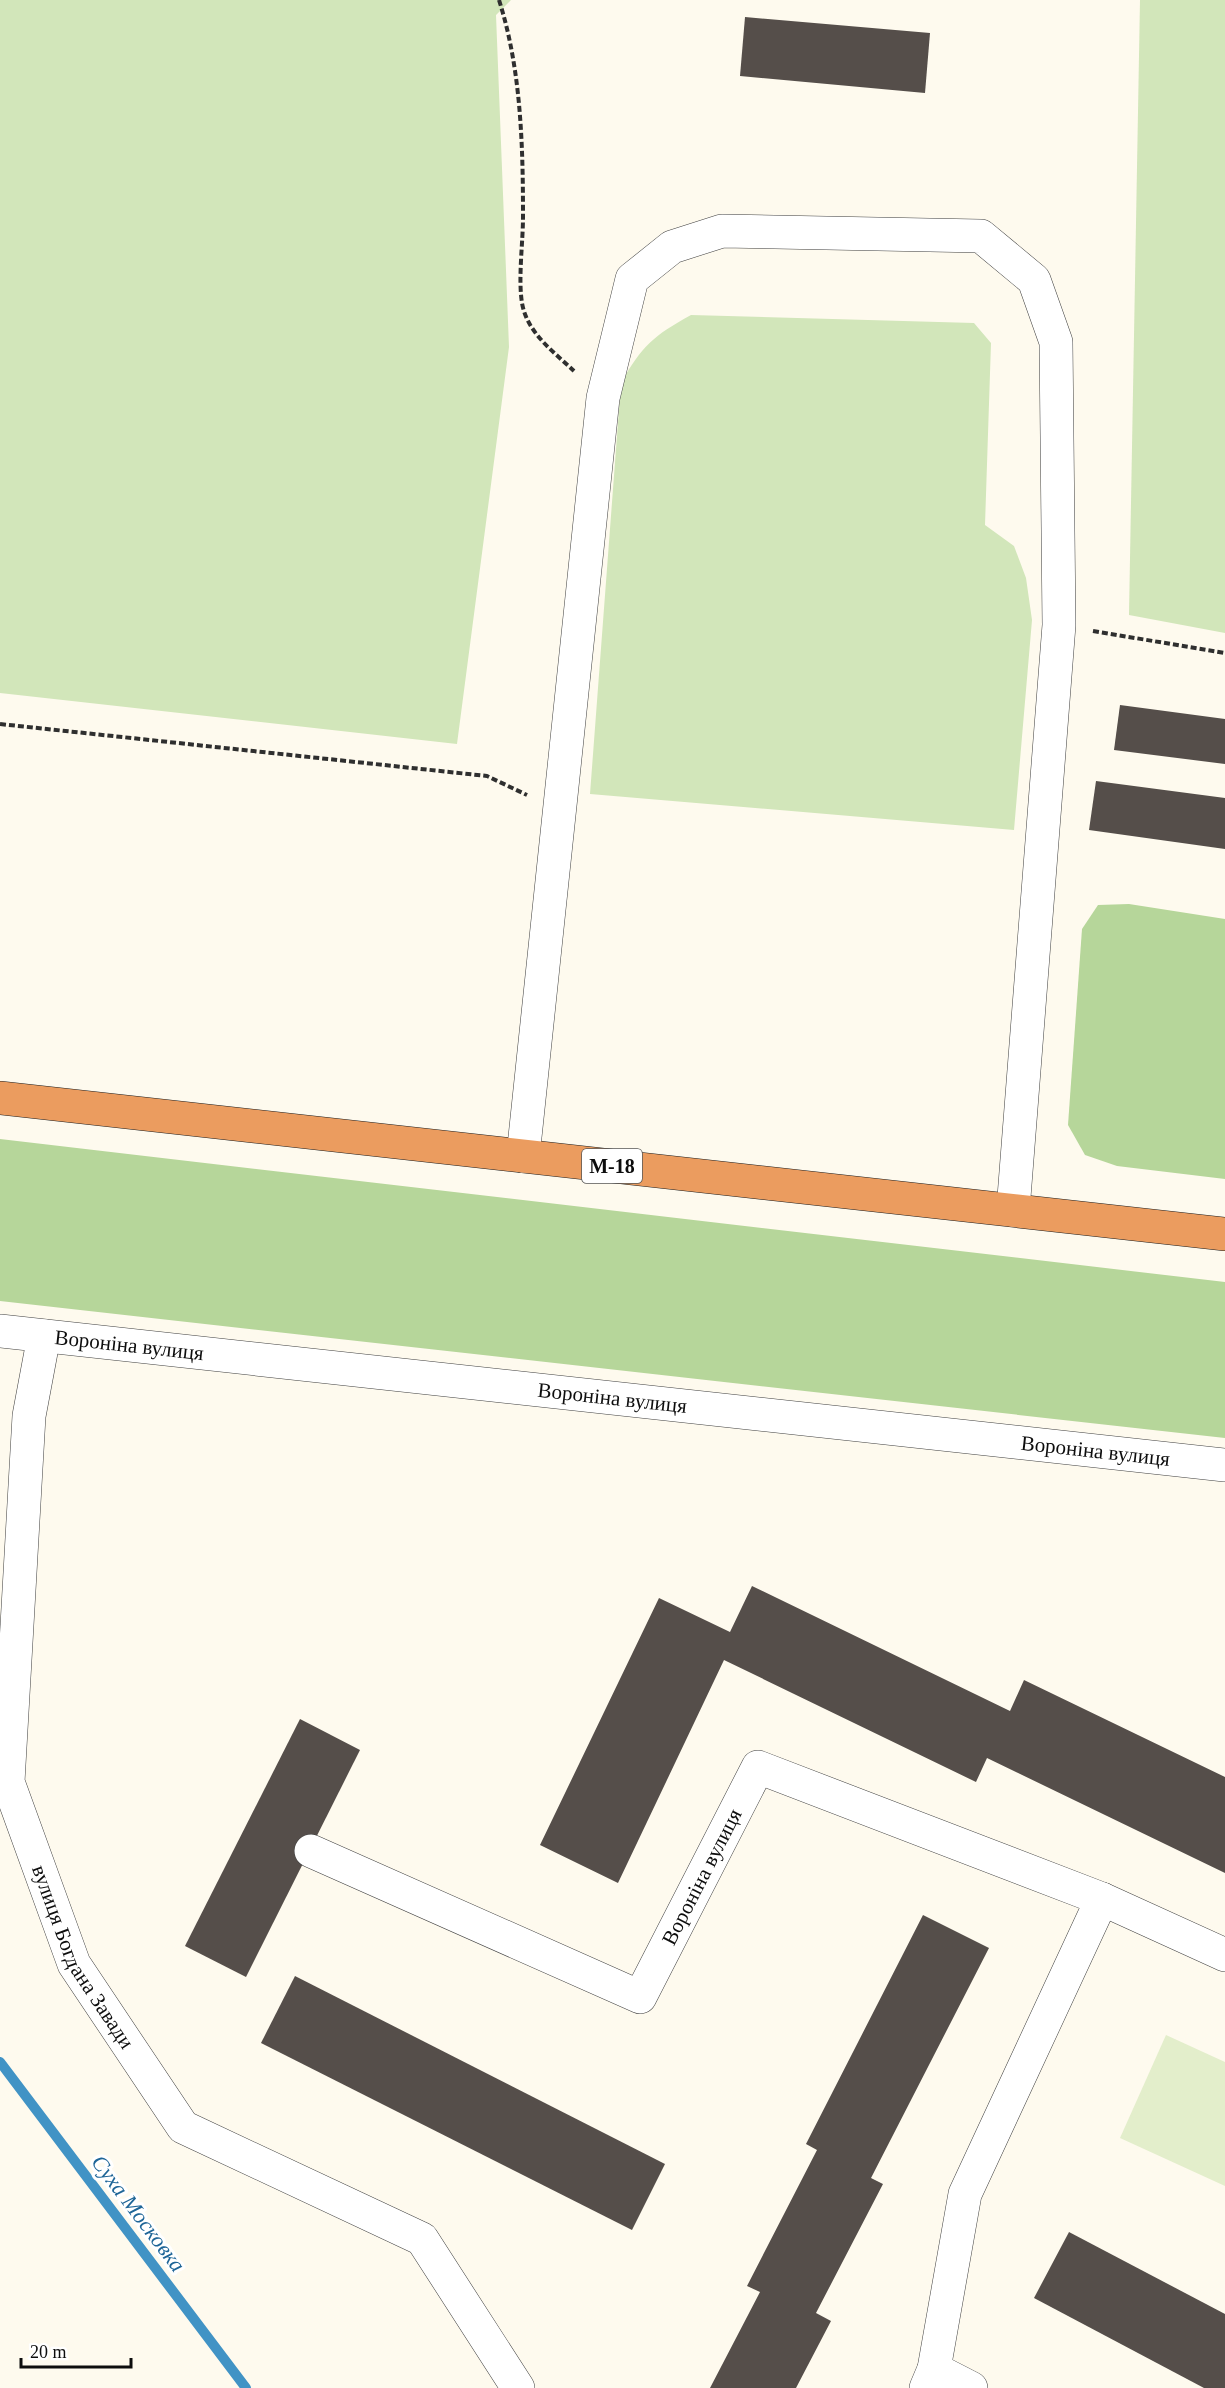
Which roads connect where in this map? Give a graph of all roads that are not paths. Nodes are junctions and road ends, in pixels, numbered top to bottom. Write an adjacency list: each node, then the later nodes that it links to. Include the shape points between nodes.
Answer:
1 (0, 1098): 2 (highway, М-18)
2 (523, 1156): 3 (highway, М-18); 3 (street, via 603,398 632,279 672,247 722,231 981,236 1034,280 1056,342 1059,625)
3 (1013, 1210): 4 (highway, М-18)
4 (1225, 1234)
5 (0, 1331): 6 (street, Вороніна вулиця)
6 (44, 1336): 7 (street, Вороніна вулиця); 12 (street, вулиця Богдана Завади, via 29,1416 8,1782 74,1965 183,2127 422,2239)
7 (1225, 1465)
8 (311, 1851): 9 (street, Вороніна вулиця, via 640,1997 758,1767)
9 (1102, 1899): 10 (street, Вороніна вулиця); 11 (street, via 964,2194)
10 (1225, 1955)
11 (930, 2378): 13 (street)
12 (518, 2388)
13 (971, 2388)

